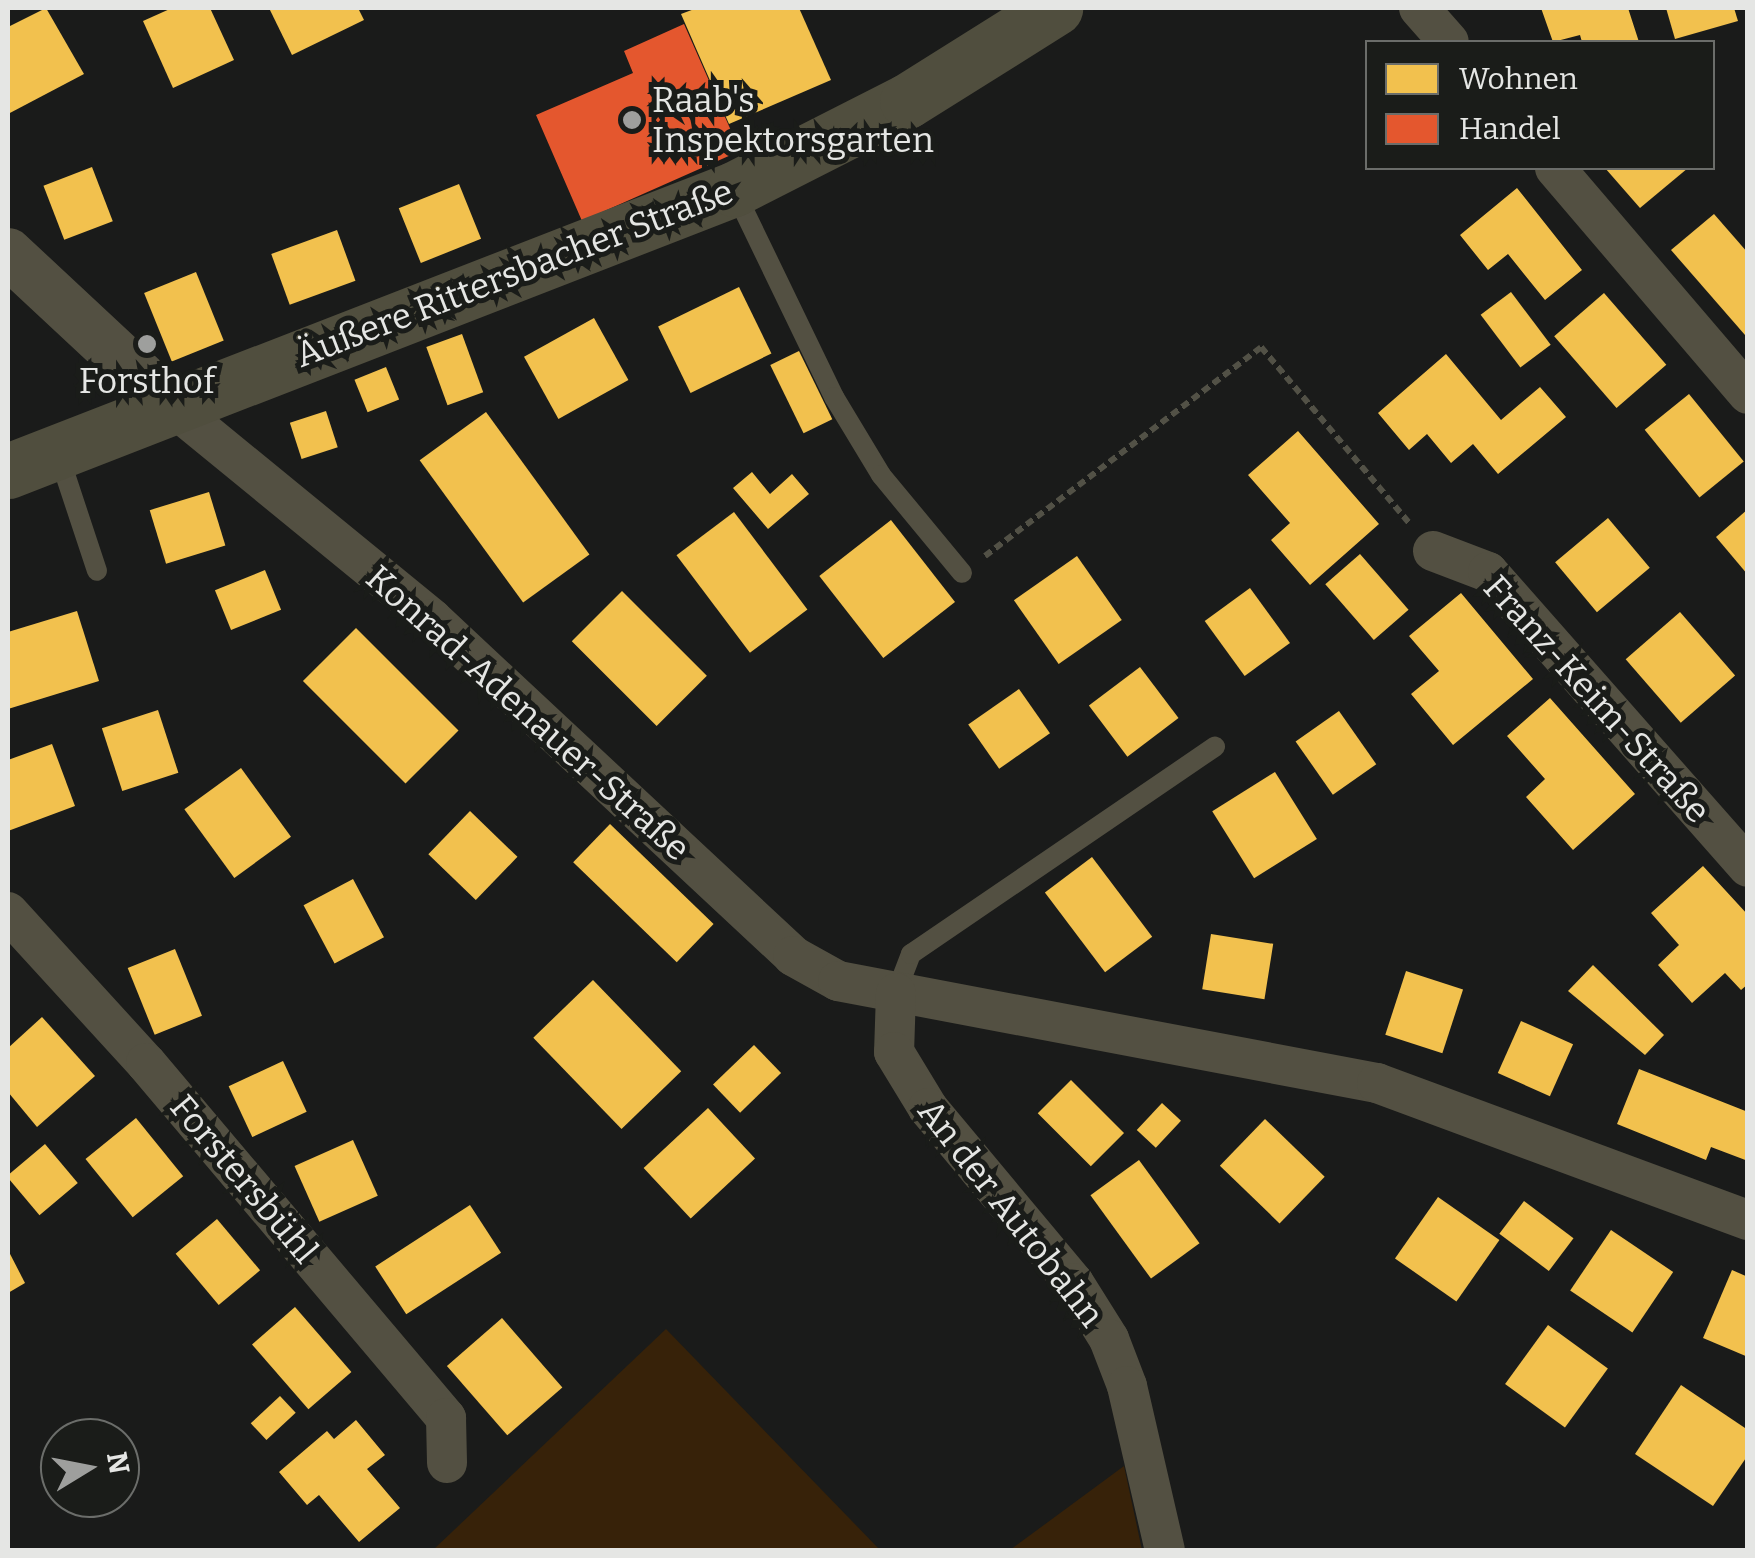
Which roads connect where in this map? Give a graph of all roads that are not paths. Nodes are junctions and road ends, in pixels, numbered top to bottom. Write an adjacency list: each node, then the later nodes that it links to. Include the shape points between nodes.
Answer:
1 (1055, 8): 5 (main road, Äußere Rittersbacher Straße, via 907,101)
2 (1419, 8): 3 (street)
3 (1447, 40)
4 (1557, 170): 7 (street)
5 (734, 189): 8 (main road, Äußere Rittersbacher Straße); 12 (lane, via 862,444)
6 (8, 253): 8 (street)
7 (1748, 394)
8 (172, 406): 9 (main road, Äußere Rittersbacher Straße); 16 (street, Konrad-Adenauer-Straße, via 432,619 792,956 838,981)
9 (32, 461): 11 (lane)
10 (1434, 552): 14 (street, Franz-Keim-Straße, via 1488,572)
11 (97, 571)
12 (962, 573)
13 (1216, 747): 16 (lane, via 911,954)
14 (1748, 867)
15 (8, 912): 18 (street, Forstersbühl, via 146,1063 446,1418)
16 (896, 993): 17 (street, Konrad-Adenauer-Straße, via 1377,1083); 19 (street, An der Autobahn, via 894,1052 928,1108 1074,1283 1108,1340 1127,1386)
17 (1748, 1220)
18 (447, 1463)
19 (1165, 1550)

